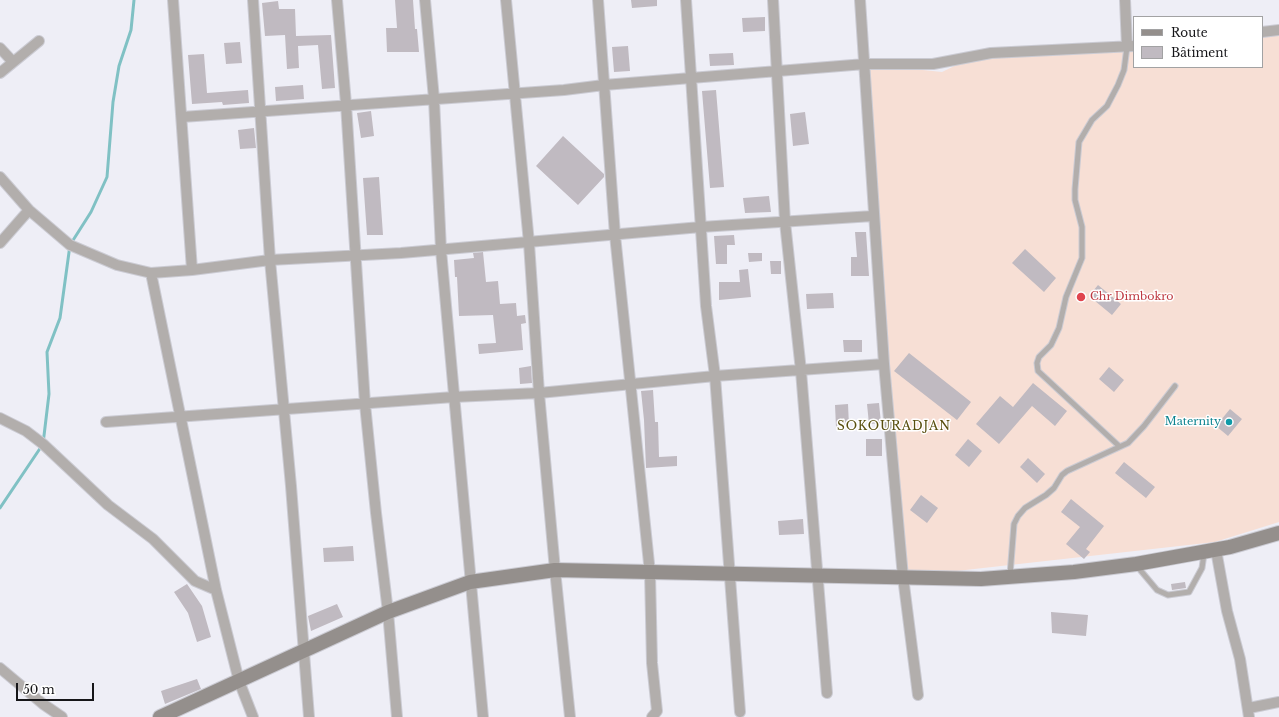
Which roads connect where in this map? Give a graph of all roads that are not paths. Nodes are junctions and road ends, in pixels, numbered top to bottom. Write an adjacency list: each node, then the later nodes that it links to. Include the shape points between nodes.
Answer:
1 (173, 0): 26 (street)
2 (253, 0): 25 (street)
3 (337, 0): 24 (street)
4 (425, 0): 23 (street)
5 (506, 0): 22 (street)
6 (598, 0): 21 (street)
7 (686, 0): 20 (street)
8 (773, 0): 18 (street)
9 (860, 0): 17 (street)
10 (1125, 0): 14 (street)
11 (1279, 30): 12 (street)
12 (1263, 32)
13 (39, 41): 16 (street)
14 (1130, 46): 17 (street, via 991,53 933,64); 52 (lane, via 1118,85 1079,142 1075,200 1082,227 1082,258 1066,297 1059,328 1051,345 1039,357 1037,363 1038,371)
15 (0, 48): 16 (street)
16 (13, 62): 19 (street)
17 (865, 64): 18 (street); 29 (street)
18 (778, 71): 20 (street); 30 (street)
19 (0, 73)
20 (692, 78): 21 (street); 31 (street)
21 (604, 85): 22 (street); 32 (street)
22 (515, 93): 23 (street); 34 (street)
23 (434, 100): 24 (street); 35 (street)
24 (346, 104): 25 (street); 36 (street)
25 (261, 111): 26 (street); 37 (street)
26 (182, 117): 38 (street)
27 (0, 177): 28 (street)
28 (29, 210): 33 (street); 39 (street, via 75,247 117,265)
29 (873, 216): 30 (street); 40 (street)
30 (785, 222): 31 (street); 41 (street)
31 (701, 228): 32 (street); 42 (street, via 706,306)
32 (615, 235): 34 (street); 43 (street)
33 (0, 243)
34 (529, 243): 35 (street); 45 (street)
35 (441, 250): 36 (street); 46 (street)
36 (355, 256): 37 (street); 47 (street)
37 (270, 260): 38 (street); 48 (street)
38 (192, 270): 39 (street)
39 (151, 273): 49 (street)
40 (884, 364): 41 (street); 60 (street)
41 (801, 371): 42 (street); 59 (street)
42 (715, 376): 43 (street); 58 (street)
43 (630, 384): 45 (street); 57 (street)
44 (1175, 386): 52 (lane, via 1134,437 1128,443)
45 (539, 393): 46 (street); 56 (street)
46 (454, 397): 47 (street); 62 (street)
47 (365, 404): 48 (street); 64 (street)
48 (284, 409): 49 (street); 65 (street)
49 (179, 417): 51 (street); 63 (street)
50 (0, 418): 63 (street, via 26,431 43,444 108,505 152,539 190,576)
51 (106, 422)
52 (1119, 446): 61 (lane, via 1067,471 1054,488 1025,508 1018,516 1014,524)
53 (1279, 533): 54 (main road)
54 (1210, 551): 55 (main road); 55 (lane, via 1190,592 1168,595 1157,590); 72 (street, via 1240,659)
55 (1136, 564): 61 (main road)
56 (555, 570): 57 (main road); 62 (main road); 79 (street)
57 (650, 573): 58 (main road); 80 (street, via 652,663 657,711)
58 (730, 574): 59 (main road); 71 (street)
59 (818, 576): 60 (main road); 68 (street)
60 (903, 577): 61 (main road); 69 (street)
61 (1010, 577)
62 (470, 582): 64 (main road); 78 (street)
63 (216, 590): 67 (street)
64 (388, 612): 65 (main road); 77 (street)
65 (303, 652): 67 (main road); 76 (street)
66 (0, 668): 73 (street, via 42,704)
67 (239, 681): 74 (main road); 75 (street)
68 (827, 693)
69 (918, 696)
70 (1279, 702): 72 (street)
71 (740, 712)
72 (1249, 713)
73 (62, 717)
74 (160, 717)
75 (253, 717)
76 (309, 717)
77 (397, 717)
78 (483, 717)
79 (570, 717)
80 (652, 717)

